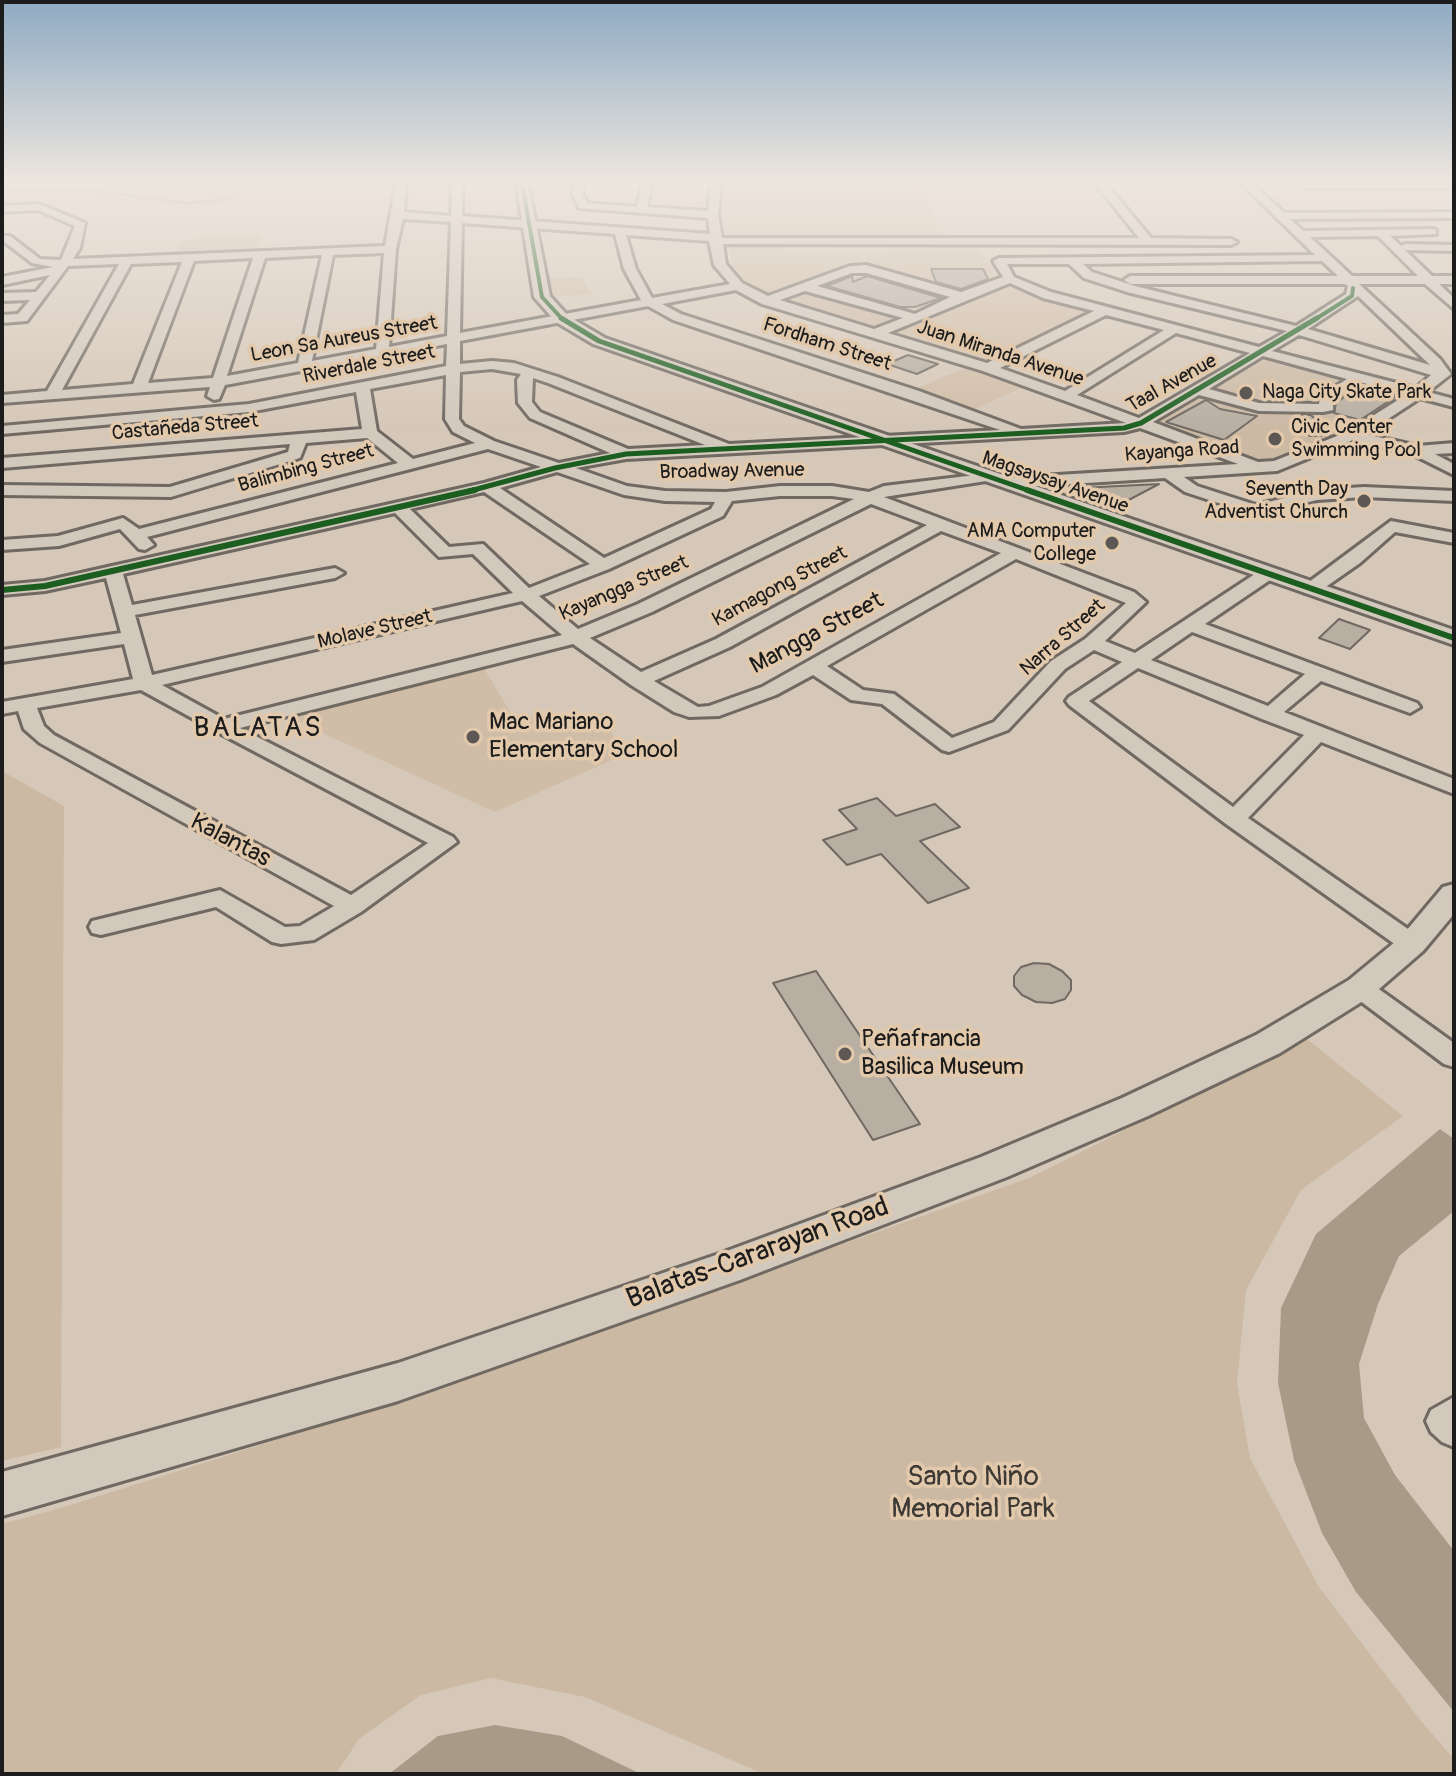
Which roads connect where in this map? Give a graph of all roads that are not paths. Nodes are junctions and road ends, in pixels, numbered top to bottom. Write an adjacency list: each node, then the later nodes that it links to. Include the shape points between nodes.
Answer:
1 (62, 266): 19 (street); 26 (street)
2 (119, 266): 54 (street)
3 (186, 266): 51 (street)
4 (256, 266): 49 (street)
5 (325, 266): 43 (street)
6 (389, 266): 42 (street)
7 (456, 266): 40 (street, Broadway Avenue)
8 (536, 266): 36 (main road, Magsaysay Avenue, via 542,297)
9 (629, 266): 30 (street)
10 (721, 266): 21 (street)
11 (999, 266): 15 (street)
12 (1078, 266): 17 (street, via 1088,275)
13 (1333, 266): 20 (street)
14 (1415, 266): 16 (street)
15 (1010, 279): 24 (street); 32 (street)
16 (1429, 279): 18 (street); 20 (street); 27 (street)
17 (1108, 280): 20 (street); 38 (street)
18 (1454, 280)
19 (2, 281)
20 (1349, 283): 38 (street, Taal Avenue, via 1352,296); 47 (street)
21 (738, 286): 29 (street, Juan Miranda Avenue); 30 (street, Leon Sa Aureus Street)
22 (806, 287): 24 (street, via 839,272 866,269); 28 (street); 29 (street)
23 (2, 289): 26 (street)
24 (961, 296): 34 (street)
25 (2, 297): 26 (street)
26 (39, 297): 31 (street); 35 (street, via 19,324)
27 (1451, 299)
28 (852, 300): 33 (street); 34 (street)
29 (766, 301): 33 (street, Juan Miranda Avenue)
30 (649, 302): 36 (street, Leon Sa Aureus Street); 64 (street, Fordham Street, via 677,317)
31 (2, 308)
32 (1106, 310): 37 (street); 44 (street)
33 (814, 317): 39 (street, Juan Miranda Avenue)
34 (916, 318): 39 (street)
35 (2, 319)
36 (562, 319): 40 (street, Leon Sa Aureus Street); 67 (main road, Magsaysay Avenue, via 623,352)
37 (1176, 328): 41 (street); 55 (street)
38 (1298, 330): 41 (street, Taal Avenue); 47 (street)
39 (872, 334): 44 (street, Juan Miranda Avenue)
40 (456, 340): 42 (street, Leon Sa Aureus Street); 45 (street, Broadway Avenue)
41 (1263, 351): 48 (street); 52 (street, Taal Avenue)
42 (382, 353): 43 (street, Leon Sa Aureus Street)
43 (304, 368): 49 (street, Leon Sa Aureus Street)
44 (988, 368): 55 (street, Juan Miranda Avenue)
45 (454, 369): 46 (street, Riverdale Street, via 492,365); 50 (street, Riverdale Street); 68 (street, Broadway Avenue, via 452,419 458,429)
46 (530, 373): 70 (street, Riverdale Street); 72 (street, via 524,380 525,403 535,415)
47 (1447, 375): 53 (street, Kayanga Road)
48 (1360, 376): 52 (street, via 1325,400 1328,407 1284,409 1289,421 1278,422 1263,416 1259,407); 53 (street)
49 (219, 382): 51 (street, Leon Sa Aureus Street); 59 (street)
50 (363, 388): 59 (street, Riverdale Street); 63 (street)
51 (138, 390): 54 (street, Leon Sa Aureus Street)
52 (1197, 390): 61 (street, Taal Avenue)
53 (1420, 392): 57 (street); 65 (street, Kayanga Road)
54 (52, 395): 56 (street, Leon Sa Aureus Street)
55 (1066, 396): 61 (street, Juan Miranda Avenue)
56 (2, 399)
57 (1454, 403)
58 (1189, 407): 60 (street)
59 (209, 414): 62 (street, Riverdale Street)
60 (1168, 418)
61 (1141, 423): 64 (street, Taal Avenue); 74 (street, Juan Miranda Avenue)
62 (2, 430)
63 (370, 433): 66 (street, Castañeda Street); 75 (street)
64 (1023, 434): 67 (street, Taal Avenue)
65 (1352, 435): 71 (street); 74 (street, Kayanga Road, via 1295,460 1263,467)
66 (299, 439): 73 (street, Castañeda Street); 82 (street, via 295,455 171,492)
67 (883, 441): 70 (street, Taal Avenue); 79 (main road, Magsaysay Avenue)
68 (489, 444): 75 (street, Balimbing Street); 76 (street, Broadway Avenue)
69 (1454, 448): 71 (street)
70 (729, 449): 72 (street, Taal Avenue)
71 (1417, 451): 77 (street)
72 (626, 454): 76 (street, Taal Avenue)
73 (2, 463)
74 (1234, 464): 78 (street, Kayanga Road)
75 (411, 465): 90 (street, Balimbing Street)
76 (555, 468): 81 (street, Taal Avenue); 84 (street, Broadway Avenue, via 624,490)
77 (1454, 470)
78 (1168, 473): 80 (street, Kayanga Road); 83 (street, via 1191,489 1255,510 1317,495)
79 (986, 476): 80 (main road, Magsaysay Avenue); 85 (street, Kayangga Street)
80 (1008, 483): 98 (main road, Magsaysay Avenue)
81 (487, 487): 86 (street, Taal Avenue); 95 (street)
82 (2, 490)
83 (1454, 496)
84 (726, 497): 85 (street, Broadway Avenue, via 832,491); 95 (street, Molave Street, via 717,512)
85 (869, 497): 87 (street, Narra Street); 105 (street, Kayangga Street)
86 (398, 506): 94 (street, Taal Avenue); 101 (street, Mangga Street, via 445,553 477,548)
87 (939, 525): 93 (street, Narra Street); 112 (street, Kamagong Street, via 723,643)
88 (2, 530): 89 (street, via 74,528)
89 (82, 533): 90 (street, via 123,523); 92 (street, via 59,541)
90 (135, 535): 94 (street)
91 (1454, 538): 99 (street, via 1391,526)
92 (2, 545)
93 (1014, 553): 107 (street, Narra Street, via 1137,602); 110 (street, Mangga Street)
94 (160, 561): 96 (street, Taal Avenue)
95 (603, 565): 101 (street, Molave Street)
96 (113, 571): 100 (street, Taal Avenue); 102 (street)
97 (335, 573): 102 (street)
98 (1267, 574): 99 (main road, Magsaysay Avenue); 103 (street)
99 (1311, 589): 104 (main road, Magsaysay Avenue)
100 (2, 590)
101 (526, 595): 105 (street, Mangga Street); 113 (street, Molave Street)
102 (123, 612): 106 (street)
103 (1188, 624): 109 (street); 111 (street)
104 (1451, 632)
105 (576, 637): 112 (street, Mangga Street); 118 (street, Kayangga Street)
106 (129, 638): 108 (street); 113 (street)
107 (1092, 643): 109 (street); 110 (street, Narra Street, via 1058,665 1001,726 949,746 887,698 858,696)
108 (2, 656)
109 (1135, 660): 117 (street); 121 (street, via 1076,701)
110 (816, 668): 112 (street, Mangga Street, via 712,712 681,708)
111 (1318, 673): 115 (street); 117 (street)
112 (638, 681)
113 (144, 683): 114 (street, Molave Street); 118 (street)
114 (26, 704): 116 (street, Molave Street); 123 (street, Kalantas, via 34,729 47,739)
115 (1410, 707)
116 (2, 708)
117 (1269, 715): 119 (street)
118 (221, 726): 123 (street, via 445,842)
119 (1317, 734): 120 (street); 121 (street)
120 (1454, 787)
121 (1234, 819): 125 (street)
122 (1454, 894): 125 (main road, Balatas-Cararayan Road)
123 (352, 906): 124 (street, via 305,934 281,936 220,898)
124 (101, 927)
125 (1412, 944): 126 (main road, Balatas-Cararayan Road)
126 (1360, 988): 127 (street); 128 (main road, Balatas-Cararayan Road, via 1268,1044 1135,1107 994,1167 726,1268 398,1382)
127 (1454, 1057)
128 (2, 1494)

